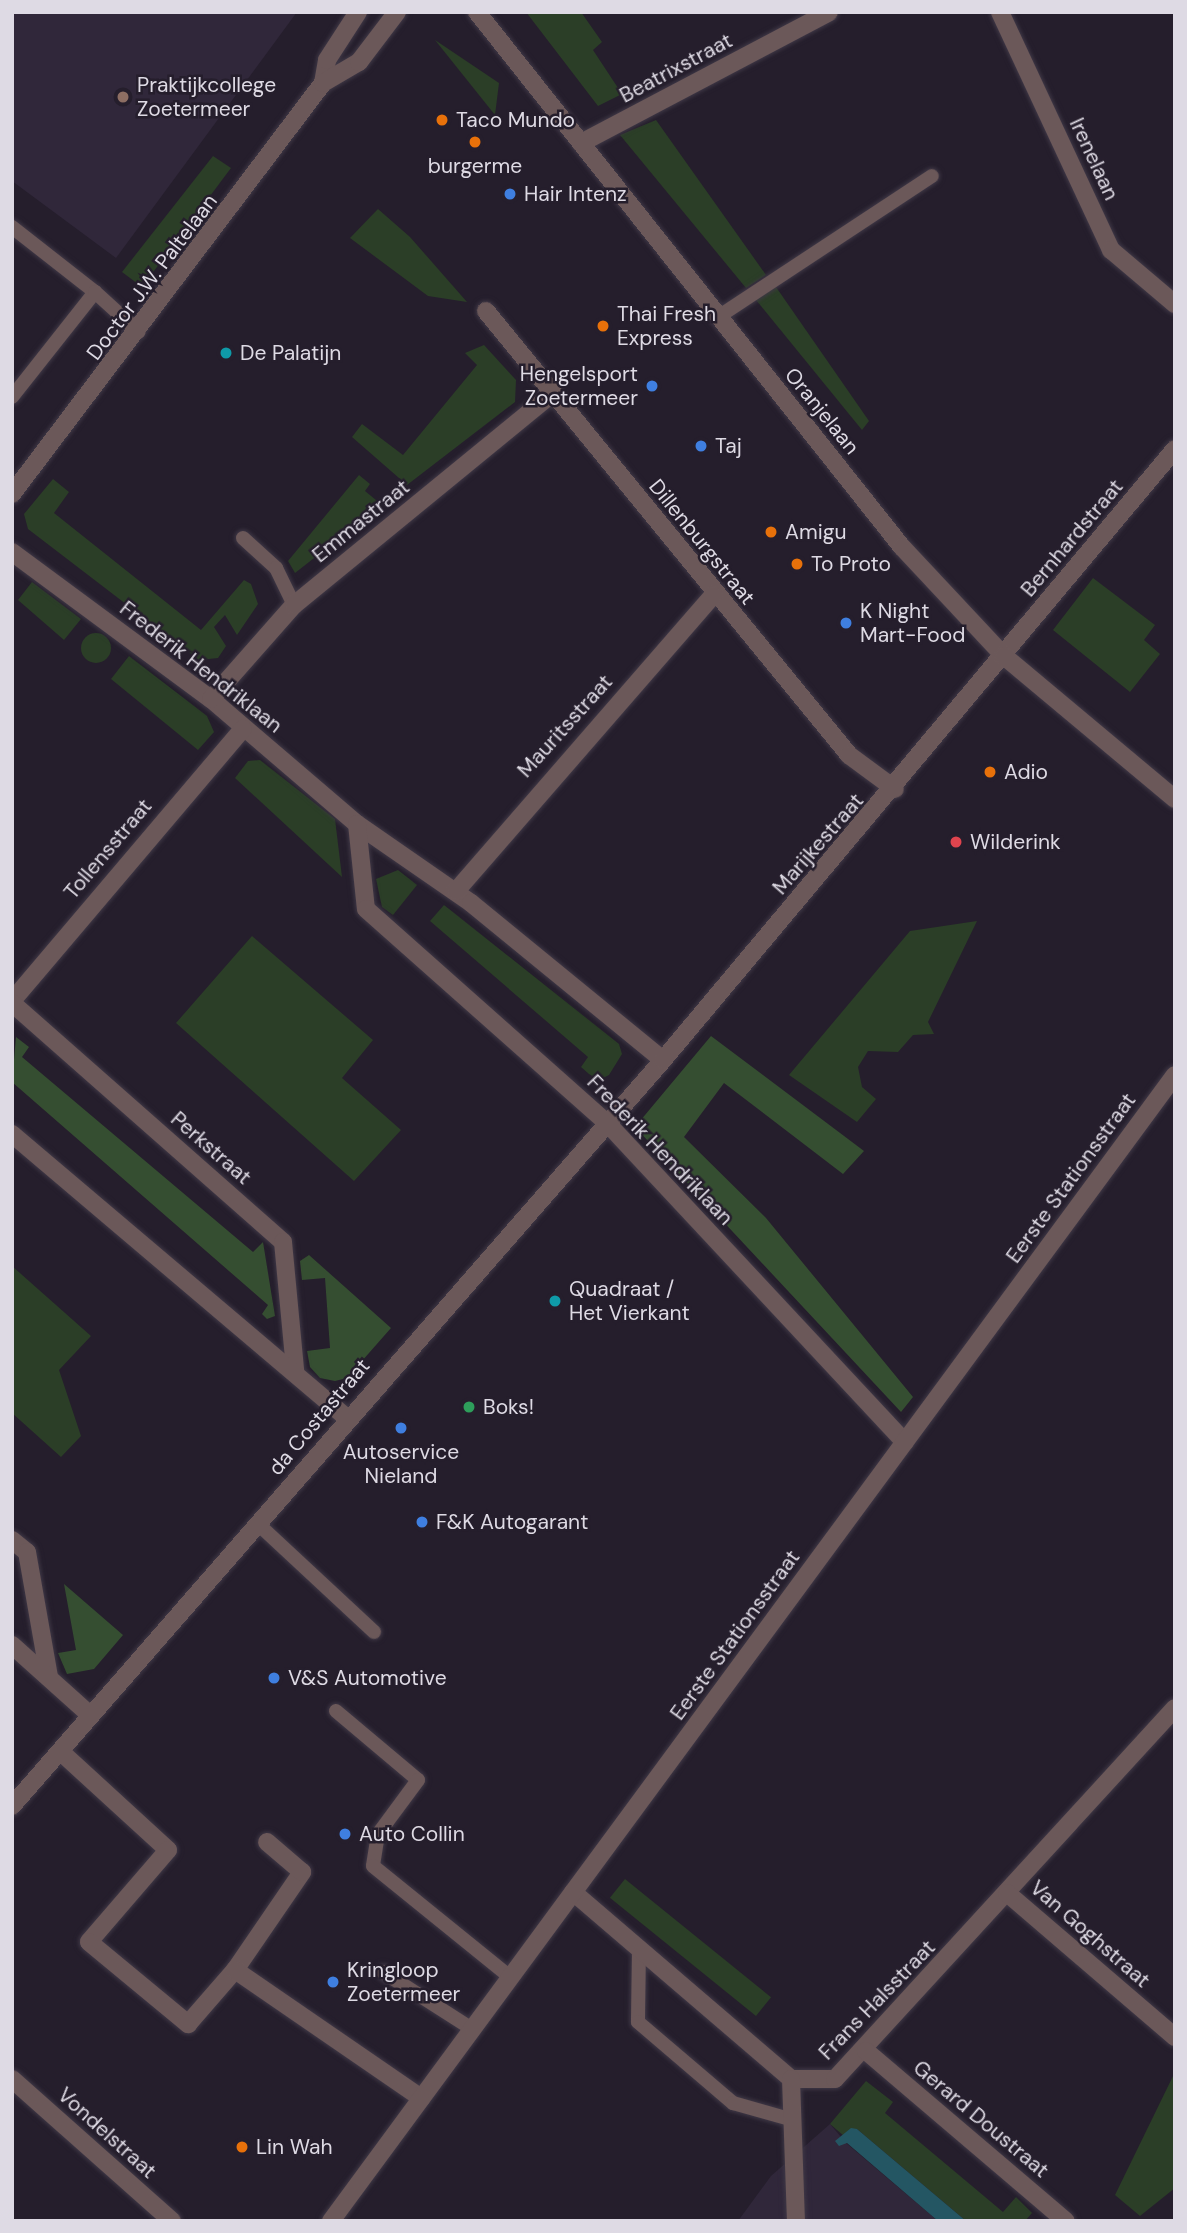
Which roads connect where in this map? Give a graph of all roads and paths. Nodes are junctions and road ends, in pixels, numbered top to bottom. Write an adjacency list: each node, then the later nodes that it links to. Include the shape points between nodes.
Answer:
1 (358, 12): 6 (street, Doctor J.W. Paltelaan, via 327,60)
2 (397, 12): 6 (street, Doctor J.W. Paltelaan, via 359,62)
3 (477, 12): 7 (street, Oranjelaan)
4 (829, 12): 7 (street, Beatrixstraat)
5 (1000, 12): 11 (street, Irenelaan, via 1111,250)
6 (323, 83): 14 (street, Doctor J.W. Paltelaan)
7 (581, 143): 13 (street, Oranjelaan)
8 (932, 176): 13 (lane)
9 (12, 227): 10 (lane)
10 (95, 292): 14 (lane); 16 (lane)
11 (1175, 304)
12 (486, 311): 15 (street, Dillenburgstraat)
13 (718, 317): 23 (street, Oranjelaan, via 902,547)
14 (139, 331): 18 (street, Doctor J.W. Paltelaan)
15 (553, 393): 21 (street, Dillenburgstraat); 22 (street, Emmastraat)
16 (12, 397)
17 (1175, 449): 23 (street, Bernhardstraat)
18 (12, 494)
19 (243, 538): 22 (lane, via 276,568)
20 (13, 553): 24 (street, Frederik Hendriklaan)
21 (713, 594): 26 (street, Dillenburgstraat, via 849,755); 29 (street, Mauritsstraat)
22 (294, 605): 24 (street, Emmastraat)
23 (1004, 656): 26 (street, Marijkestraat); 27 (street, Oranjelaan)
24 (211, 699): 25 (street, Frederik Hendriklaan)
25 (243, 729): 28 (street, Frederik Hendriklaan); 30 (street, Tollensstraat)
26 (895, 789): 31 (street, Marijkestraat)
27 (1175, 799)
28 (357, 824): 29 (street, Frederik Hendriklaan); 33 (street, Frederik Hendriklaan, via 366,909)
29 (456, 891): 31 (street, Frederik Hendriklaan)
30 (12, 1002): 35 (street, Perkstraat, via 284,1242)
31 (663, 1060): 33 (street, da Costastraat)
32 (1175, 1075): 37 (street, Eerste Stationsstraat)
33 (608, 1124): 36 (street, da Costastraat); 37 (street, Frederik Hendriklaan)
34 (12, 1134): 35 (street)
35 (295, 1370): 36 (street)
36 (347, 1418): 38 (street, da Costastraat)
37 (905, 1442): 49 (street, Eerste Stationsstraat)
38 (259, 1525): 40 (lane); 45 (street, da Costastraat)
39 (12, 1540): 42 (street, via 27,1552)
40 (374, 1632)
41 (12, 1645): 42 (street)
42 (49, 1677): 45 (street)
43 (1175, 1708): 50 (street, Frans Halsstraat)
44 (336, 1711): 54 (lane, via 418,1780 378,1834 373,1866)
45 (91, 1716): 46 (street, da Costastraat)
46 (61, 1752): 47 (street, da Costastraat); 52 (street, via 168,1850 89,1942 188,2024)
47 (12, 1806)
48 (267, 1842): 52 (street, via 302,1872)
49 (573, 1892): 51 (street); 54 (street, Eerste Stationsstraat)
50 (1007, 1893): 56 (street, Van Goghstraat); 57 (street, Frans Halsstraat)
51 (639, 1948): 59 (street); 61 (lane, via 638,2022 733,2103)
52 (234, 1970): 60 (street)
53 (383, 1972): 55 (lane)
54 (510, 1977): 55 (street, Eerste Stationsstraat)
55 (472, 2029): 60 (street, Eerste Stationsstraat)
56 (1175, 2037)
57 (866, 2051): 59 (street, Frans Halsstraat, via 835,2079); 65 (street, Gerard Doustraat)
58 (12, 2079): 62 (street, Vondelstraat)
59 (791, 2079): 61 (street)
60 (421, 2098): 63 (street, Eerste Stationsstraat)
61 (793, 2120): 64 (street)
62 (172, 2221)
63 (331, 2221)
64 (796, 2221)
65 (1066, 2221)

